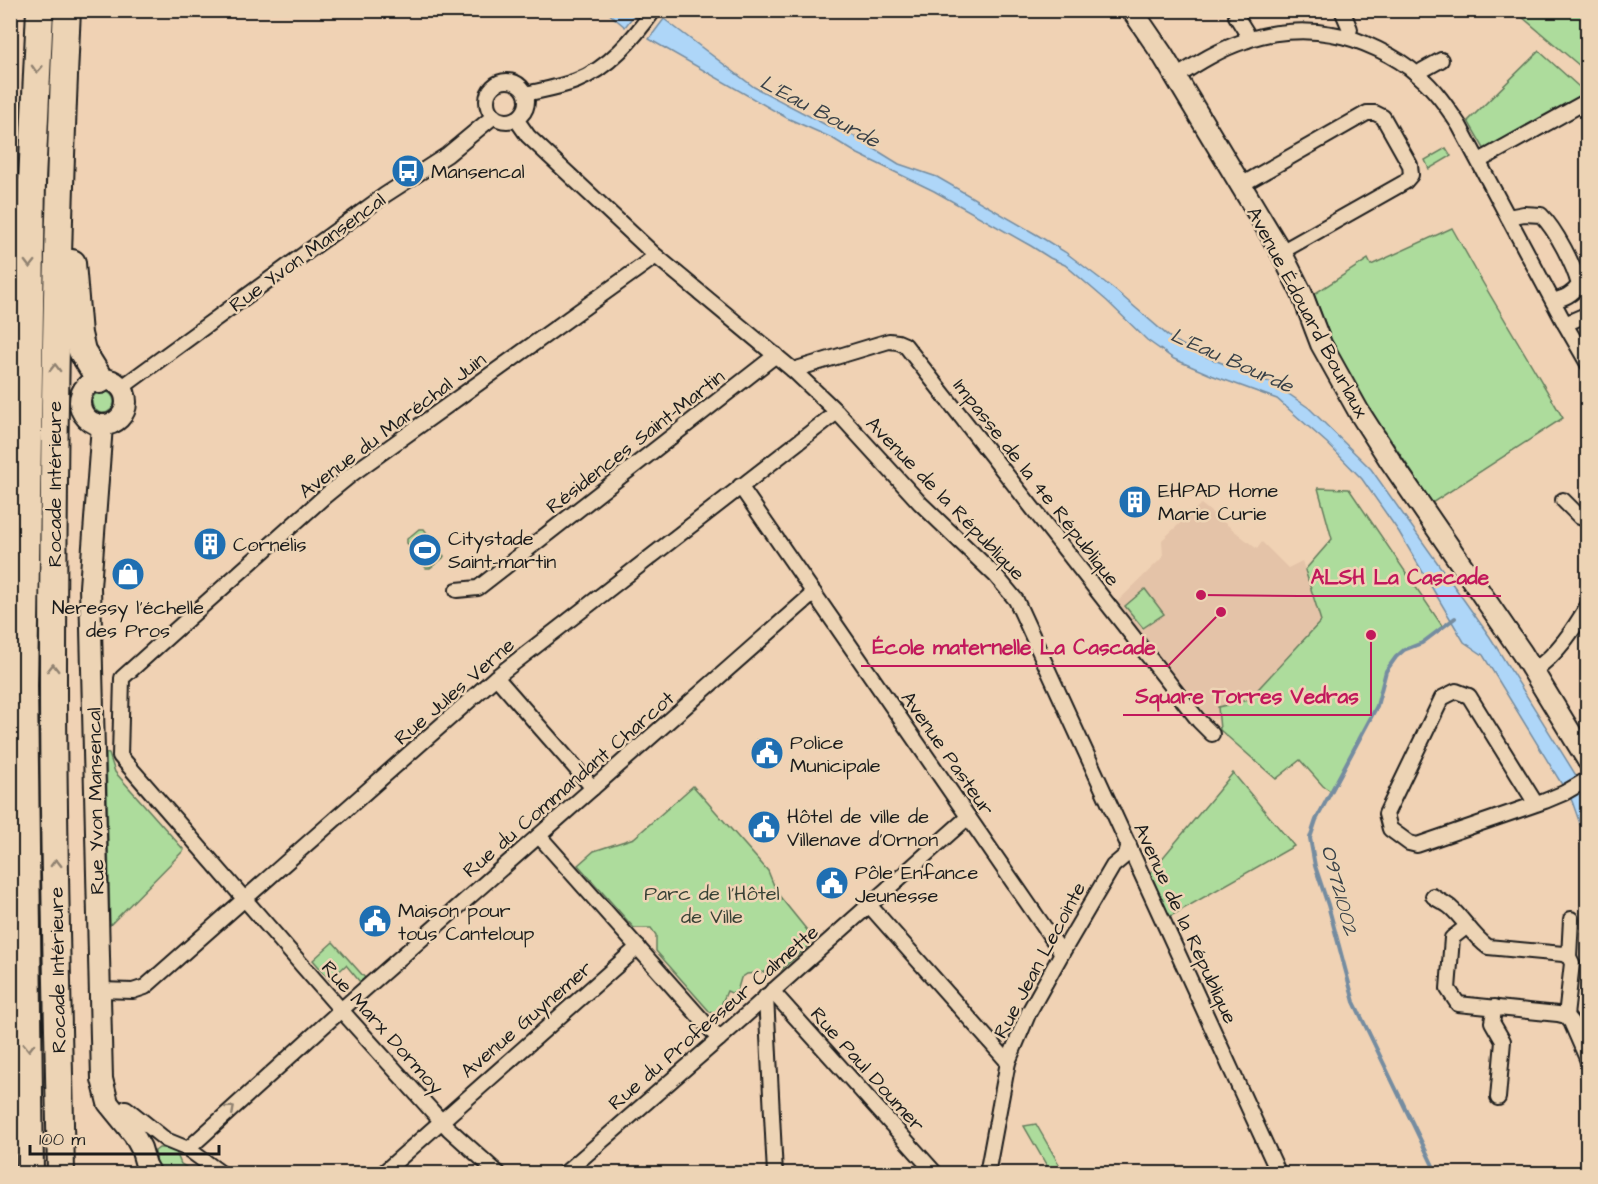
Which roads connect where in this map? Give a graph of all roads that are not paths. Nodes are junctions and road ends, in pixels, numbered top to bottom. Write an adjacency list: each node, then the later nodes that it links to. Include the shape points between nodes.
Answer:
1 (40, 10): 31 (highway, one-way to 31, via 32,181)
2 (67, 10): 16 (highway, Rocade Intérieure)
3 (654, 10): 12 (street, via 631,40 596,70 577,80)
4 (1132, 10): 11 (street, Avenue Édouard Bourlaux)
5 (1342, 10): 7 (street, via 1350,29)
6 (1236, 16): 8 (street)
7 (1347, 37): 8 (street, via 1294,32); 10 (street, via 1394,58)
8 (1248, 40): 11 (street)
9 (1441, 60): 10 (street)
10 (1418, 75): 17 (street, via 1439,96)
11 (1176, 77): 18 (street, Avenue Édouard Bourlaux)
12 (526, 93): 14 (street, via 512,81 493,86 487,105); 15 (street, via 525,111)
13 (1587, 101): 17 (street)
14 (494, 116): 15 (street, via 504,121); 28 (street, Rue Yvon Mansencal, via 447,155)
15 (516, 119): 21 (street, Avenue de la République, via 528,136)
16 (60, 154): 28 (highway, via 71,227 78,334 92,369); 73 (highway, Rocade Intérieure, one-way to 16, via 53,684)
17 (1479, 161): 19 (street)
18 (1241, 185): 20 (street, Avenue Édouard Bourlaux); 20 (street, via 1367,113 1383,117 1410,165 1411,175)
19 (1508, 217): 22 (street); 22 (street, via 1541,215 1576,272 1579,285 1574,292)
20 (1281, 252): 40 (street, Avenue Édouard Bourlaux, via 1321,344 1359,411)
21 (656, 256): 25 (street, Avenue de la République); 51 (street, Avenue du Maréchal Juin, via 352,474 122,678 120,756)
22 (1553, 302): 24 (street)
23 (1587, 314): 24 (street)
24 (1565, 324): 26 (street)
25 (776, 355): 27 (street, Avenue de la République); 35 (street, Résidences Saint-Martin, via 478,588)
26 (1587, 364)
27 (793, 370): 29 (street, Avenue de la République); 42 (street, Impasse de la 4e République, via 889,341 905,345)
28 (110, 384): 30 (street, via 125,395 125,409 116,421); 30 (street, via 93,382 83,392 84,414)
29 (837, 412): 32 (street, Rue Jules Verne); 49 (street, Avenue de la République, via 1016,600)
30 (102, 425): 58 (street, Rue Yvon Mansencal, via 90,587)
31 (28, 431): 39 (highway, via 14,550); 72 (highway, one-way to 72, via 24,686)
32 (740, 486): 36 (street, Avenue Pasteur); 41 (street, Rue Jules Verne)
33 (1563, 500): 34 (street)
34 (1587, 520)
35 (457, 590)
36 (814, 593): 45 (street, Rue du Commandant Charcot); 47 (street, Avenue Pasteur)
37 (1587, 605): 38 (street)
38 (1583, 623): 40 (street)
39 (10, 654)
40 (1534, 670): 43 (street, Avenue Édouard Bourlaux)
41 (496, 677): 45 (street); 51 (street, Rue Jules Verne)
42 (1212, 734)
43 (1587, 761)
44 (1584, 781): 46 (street)
45 (593, 788): 48 (street, Rue du Commandant Charcot)
46 (1536, 804): 46 (street, via 1469,696 1456,691 1442,698 1386,814 1390,829 1417,845)
47 (968, 817): 52 (street, Rue du Professeur Calmette); 56 (street, Avenue Pasteur)
48 (539, 836): 55 (street); 61 (street, Rue du Commandant Charcot)
49 (1129, 845): 56 (street, Rue Jean Lecointe); 81 (street, Avenue de la République)
50 (1432, 896): 54 (street, via 1449,907)
51 (245, 899): 58 (street, Rue Jules Verne, via 145,987); 61 (street, Rue Marx Dormoy)
52 (869, 905): 59 (street, Rue du Professeur Calmette); 65 (street)
53 (1571, 919): 57 (street)
54 (1466, 927): 57 (street, via 1488,947); 60 (street, via 1452,939 1448,989 1458,1004)
55 (638, 947): 63 (street); 68 (street, Avenue Guynemer)
56 (1062, 953): 65 (street, Rue Jean Lecointe, via 1029,1012)
57 (1569, 957): 62 (street, via 1572,963)
58 (100, 990): 71 (street, Rue Yvon Mansencal, via 102,1080 108,1103 134,1135)
59 (769, 994): 63 (street, Rue du Professeur Calmette); 78 (street); 79 (street, Rue Paul Doumer)
60 (1495, 1007): 62 (street); 66 (street, via 1492,1022 1503,1041)
61 (341, 1010): 68 (street, Rue Marx Dormoy); 70 (street, Rue du Commandant Charcot, one-way to 61)
62 (1566, 1016): 64 (street)
63 (719, 1039): 77 (street, Rue du Professeur Calmette)
64 (1587, 1061)
65 (1008, 1062): 80 (street, Rue Jean Lecointe)
66 (1498, 1098)
67 (126, 1108): 69 (street)
68 (441, 1121): 75 (street, Avenue Guynemer); 76 (street, Rue Marx Dormoy)
69 (166, 1140): 70 (street); 71 (street, via 152,1143)
70 (188, 1149): 74 (street)
71 (146, 1165)
72 (30, 1173)
73 (61, 1173)
74 (222, 1173)
75 (382, 1173)
76 (500, 1173)
77 (564, 1173)
78 (775, 1173)
79 (936, 1173)
80 (987, 1173)
81 (1279, 1173)

